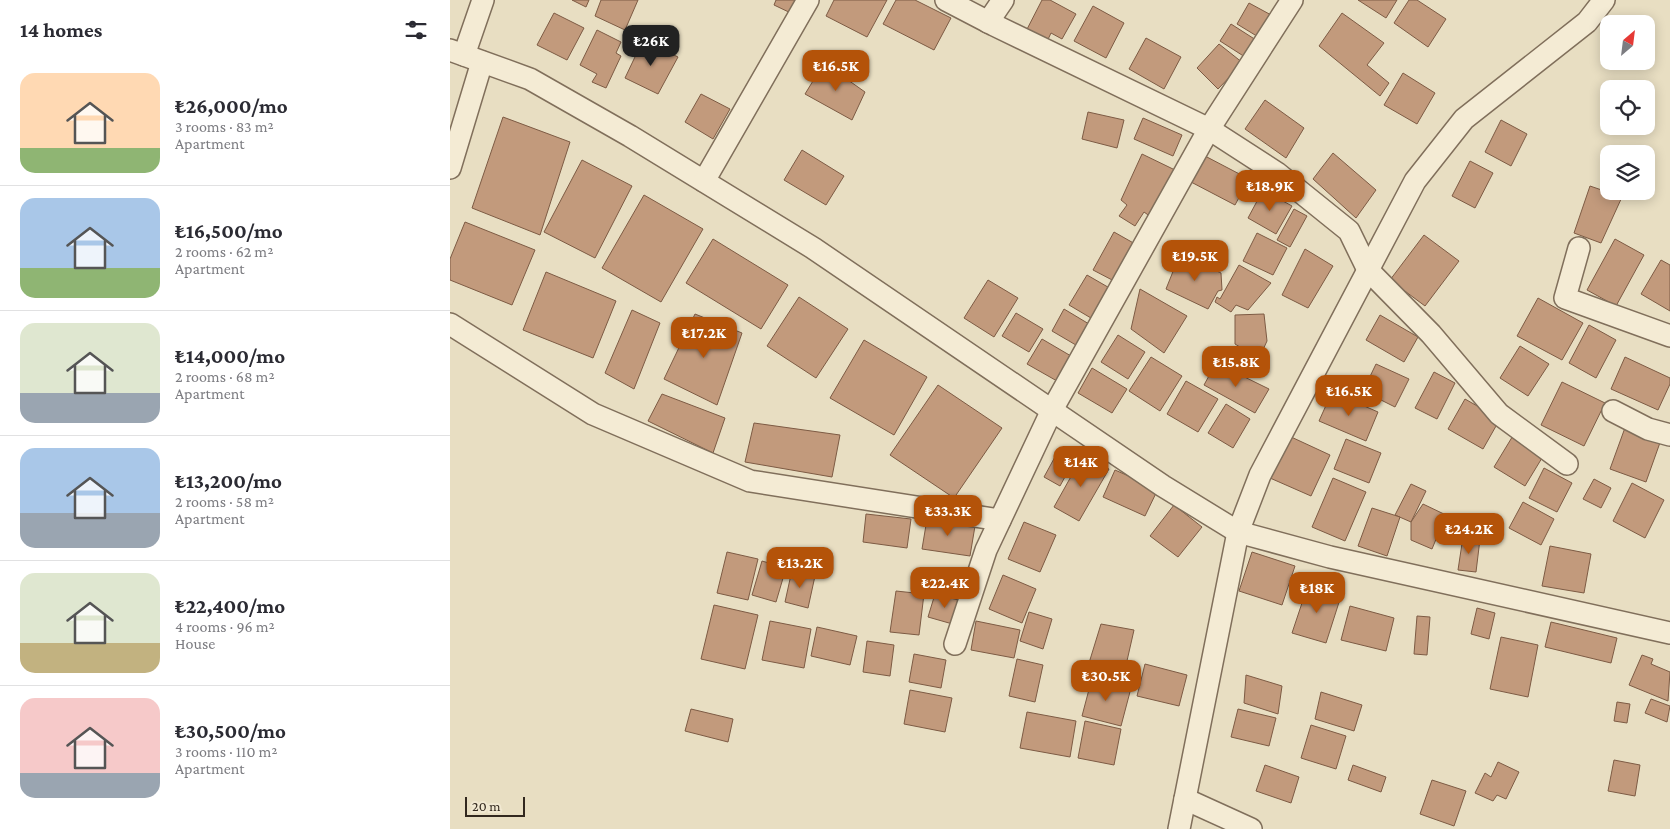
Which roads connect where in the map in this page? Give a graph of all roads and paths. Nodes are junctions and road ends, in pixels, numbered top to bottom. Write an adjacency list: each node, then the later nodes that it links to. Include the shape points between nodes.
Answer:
1 (483, 0): 8 (street)
2 (808, 0): 11 (street)
3 (946, 0): 7 (street)
4 (1003, 0): 7 (street)
5 (1292, 0): 9 (street)
6 (1604, 0): 13 (street, via 1587,22 1464,120 1415,180)
7 (988, 22): 9 (street)
8 (465, 56): 10 (street); 11 (street, via 530,79)
9 (1209, 129): 13 (street, via 1277,173 1350,231); 16 (street)
10 (450, 168)
11 (704, 181): 16 (street, via 812,248)
12 (1579, 248): 15 (street, via 1565,298)
13 (1368, 270): 19 (street, via 1431,334 1499,414); 21 (street, via 1260,475)
14 (450, 324): 20 (street, via 593,414 750,481)
15 (1670, 336)
16 (1052, 410): 20 (street); 21 (street, via 1163,486)
17 (1613, 411): 18 (street, via 1648,429)
18 (1670, 435)
19 (1568, 464)
20 (1000, 520): 23 (street, via 986,550)
21 (1238, 532): 22 (street, via 1339,559); 24 (street)
22 (1670, 633)
23 (955, 644)
24 (1185, 799): 25 (street); 26 (street)
25 (1179, 828)
26 (1251, 829)

